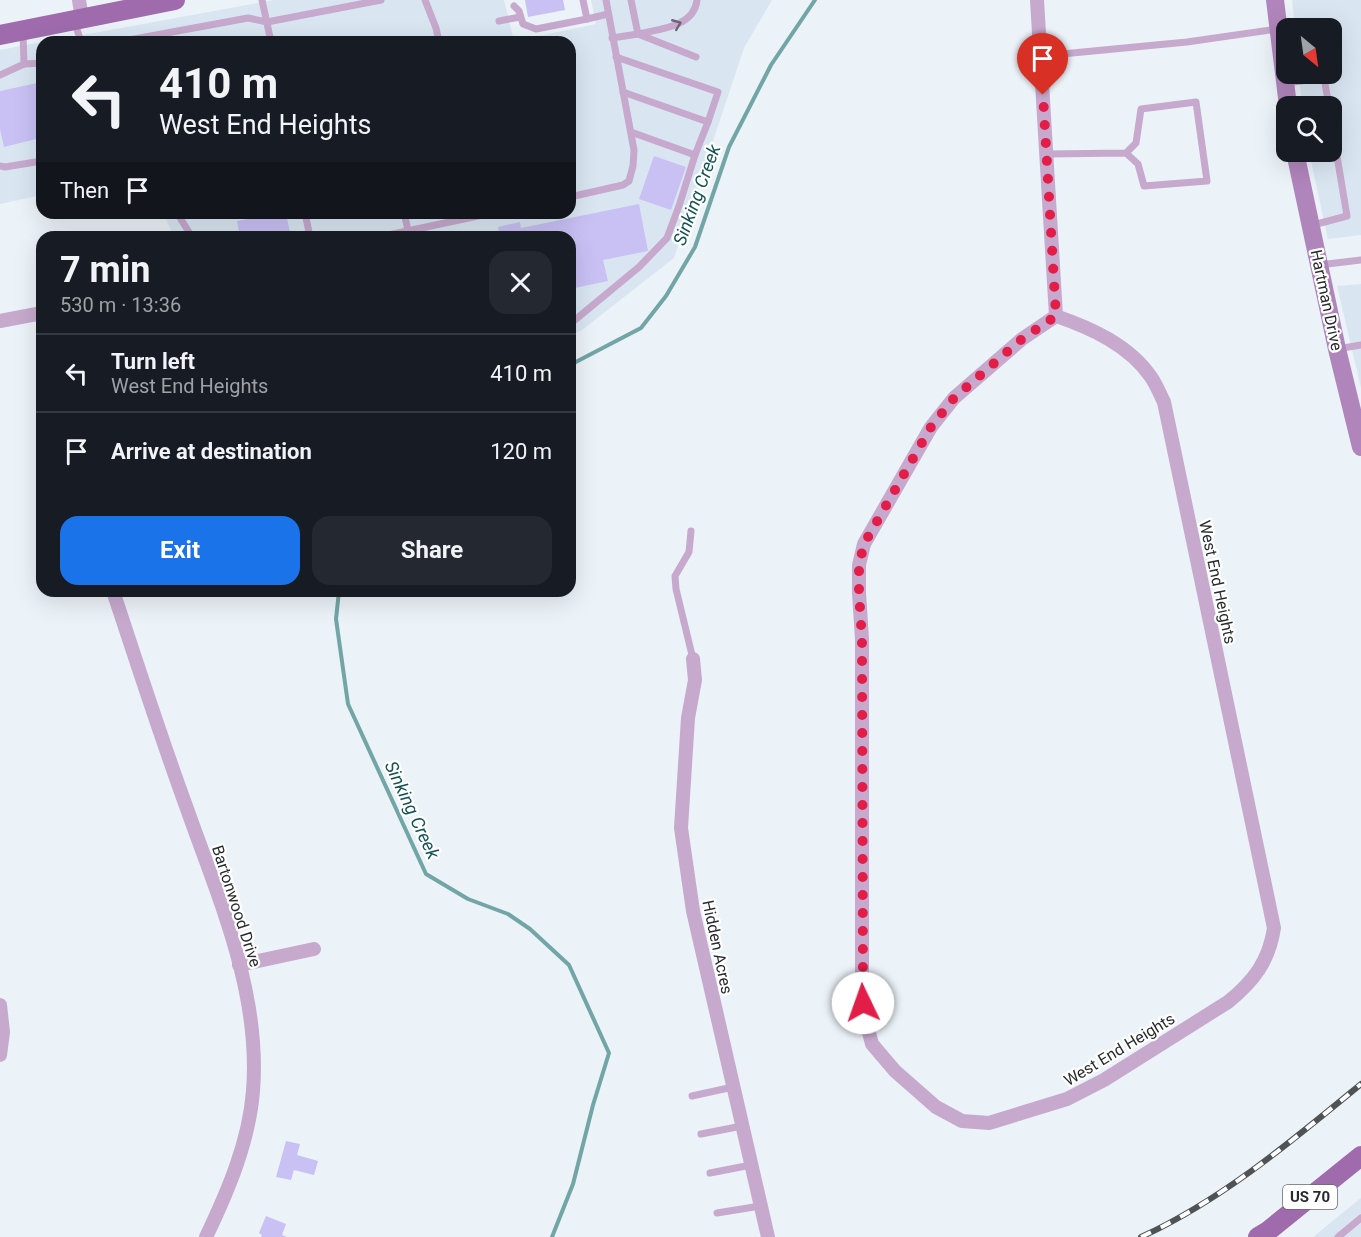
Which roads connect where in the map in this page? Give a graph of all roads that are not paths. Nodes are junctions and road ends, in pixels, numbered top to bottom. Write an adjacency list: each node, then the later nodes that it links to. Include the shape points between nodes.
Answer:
1 (262, 0): 16 (lane)
2 (381, 0): 16 (lane)
3 (425, 0): 24 (lane)
4 (583, 0): 14 (lane)
5 (606, 0): 12 (lane)
6 (631, 0): 19 (lane)
7 (698, 0): 19 (lane, one-way to 7, via 681,23 691,17)
8 (1037, 0): 26 (street)
9 (1275, 0): 13 (main road)
10 (163, 1): 11 (main road)
11 (79, 13): 18 (main road); 21 (lane)
12 (608, 14): 14 (lane); 25 (lane)
13 (1277, 18)
14 (587, 19): 15 (lane, via 536,30 523,24 519,9)
15 (500, 21)
16 (267, 22): 22 (lane, via 248,18); 23 (lane)
17 (1276, 29): 26 (lane)
18 (23, 30): 20 (main road); 30 (lane)
19 (638, 34): 25 (lane); 28 (lane)
20 (0, 35)
21 (81, 36)
22 (150, 36)
23 (270, 36)
24 (438, 36)
25 (612, 38): 27 (lane)
26 (1041, 56): 36 (street)
27 (616, 57): 32 (lane); 33 (lane, via 718,92)
28 (696, 57)
29 (36, 63): 30 (lane)
30 (24, 64): 31 (lane)
31 (0, 75)
32 (623, 92): 33 (lane); 34 (lane)
33 (708, 122): 37 (lane)
34 (631, 132): 37 (lane); 42 (lane, via 634,158 629,182)
35 (1126, 153): 35 (lane, via 1138,164 1144,186 1207,181 1196,102 1141,109 1136,143); 36 (lane)
36 (1047, 154): 51 (street)
37 (694, 155): 52 (lane, via 667,238 639,267)
38 (36, 162): 41 (lane)
39 (1297, 162): 45 (main road, Hartman Drive)
40 (1338, 162): 45 (lane, via 1347,216)
41 (0, 166)
42 (576, 196)
43 (405, 219): 46 (lane)
44 (456, 219): 46 (lane)
45 (1311, 226): 49 (main road, Hartman Drive)
46 (408, 230): 47 (lane)
47 (404, 231)
48 (1361, 260): 49 (lane)
49 (1319, 265): 55 (main road, Hartman Drive)
50 (36, 314): 53 (street)
51 (1056, 316): 51 (street, West End Heights, via 976,378 931,427 864,544 859,565 865,1017 872,1044 895,1071 936,1107 962,1121 989,1124 1067,1099 1228,1002 1244,989 1270,950 1274,928 1164,402 1151,377 1114,342)
52 (576, 319)
53 (0, 321)
54 (1361, 345): 55 (lane)
55 (1337, 349): 56 (main road, Hartman Drive)
56 (1361, 447)
57 (691, 531): 59 (lane, via 689,552 675,576)
58 (115, 597): 61 (street, Bartonwood Drive)
59 (693, 659): 64 (street, Hidden Acres, via 695,680 688,718 681,828 693,911)
60 (314, 949): 61 (street)
61 (239, 965): 74 (street, Bartonwood Drive, via 252,1025 253,1092 232,1177)
62 (0, 1005): 63 (street)
63 (0, 1054)
64 (733, 1087): 65 (lane); 66 (street, Hidden Acres)
65 (692, 1096)
66 (742, 1126): 67 (lane); 69 (street, Hidden Acres)
67 (701, 1134)
68 (1361, 1156): 76 (main road, US 70)
69 (751, 1165): 70 (lane); 71 (street, Hidden Acres)
70 (710, 1173)
71 (760, 1206): 72 (lane); 75 (street, Hidden Acres)
72 (717, 1213)
73 (1361, 1218): 77 (lane)
74 (206, 1237)
75 (768, 1237)
76 (1258, 1237)
77 (1338, 1237)

